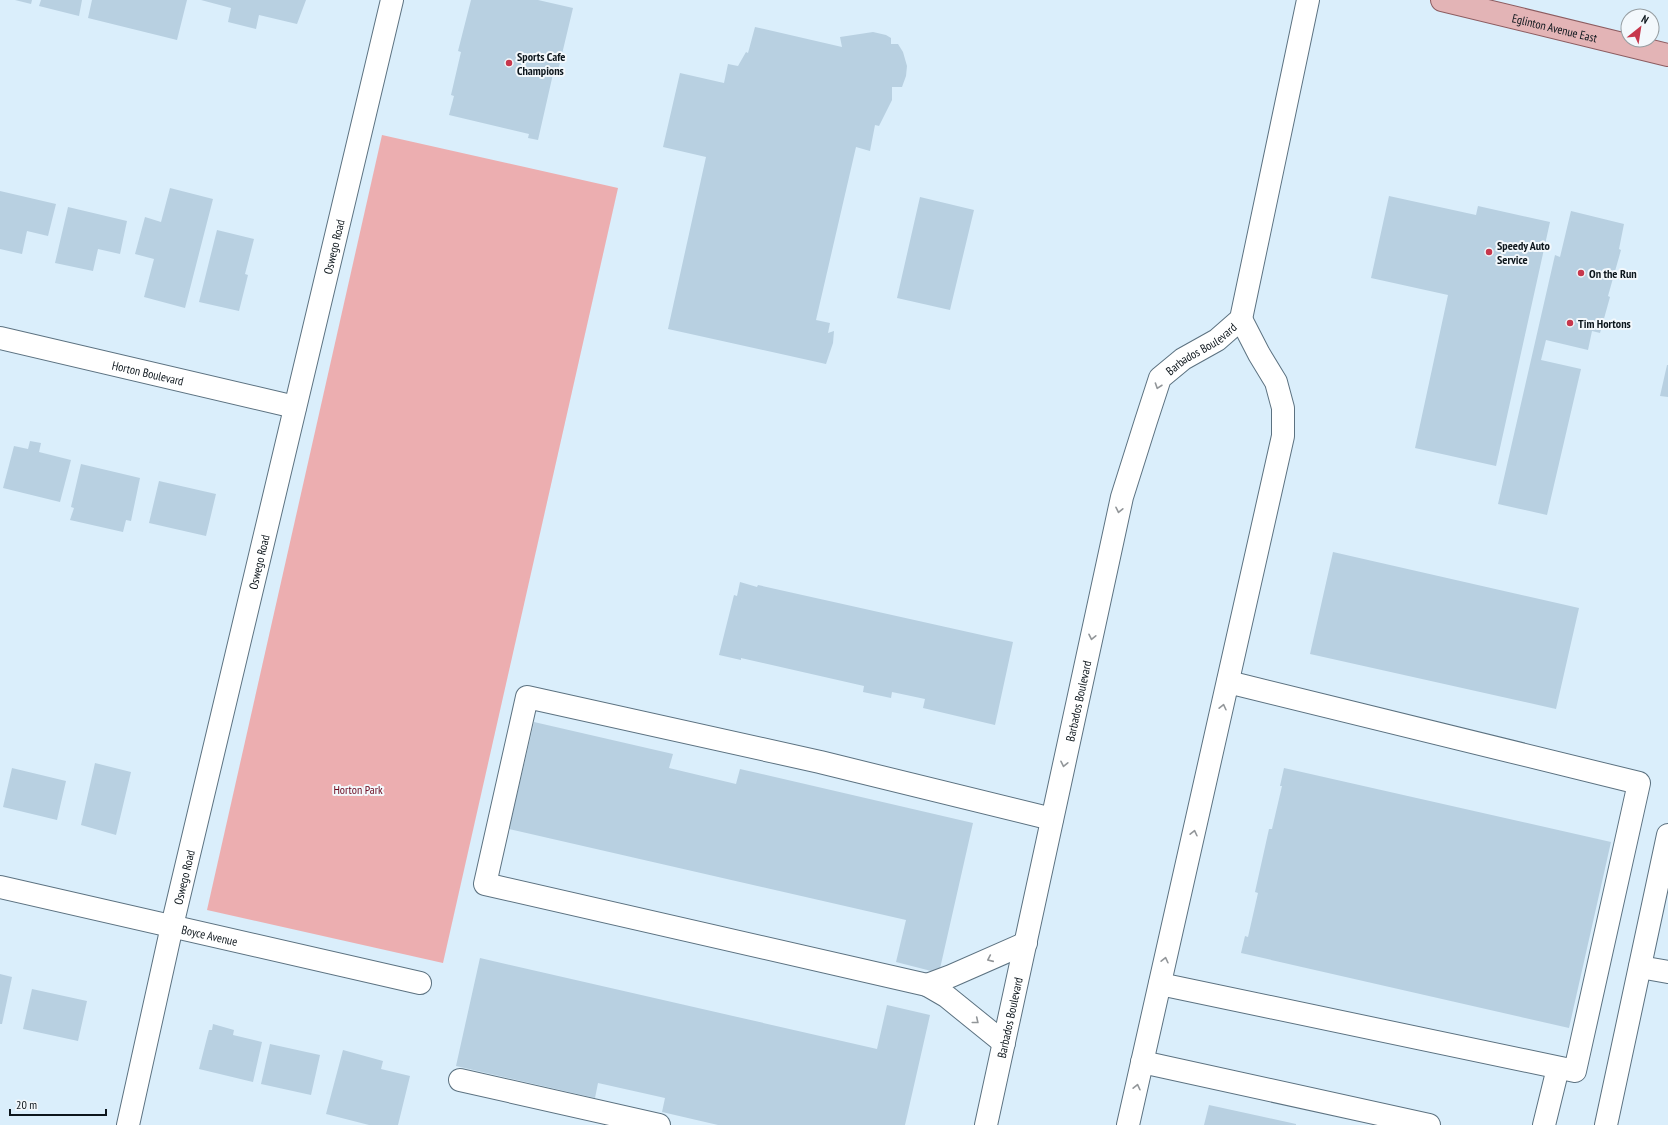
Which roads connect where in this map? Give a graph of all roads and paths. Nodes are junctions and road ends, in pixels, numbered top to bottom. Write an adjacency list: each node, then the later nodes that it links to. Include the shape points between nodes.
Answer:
1 (392, 0): 8 (street, Oswego Road)
2 (1308, 0): 6 (street, Barbados Boulevard)
3 (1442, 0): 4 (main road, Eglinton Avenue East)
4 (1469, 3): 5 (main road, Eglinton Avenue East)
5 (1668, 55)
6 (1242, 319): 9 (street, Barbados Boulevard, via 1276,382 1283,408 1283,436); 10 (street, Barbados Boulevard, one-way to 10, via 1217,340 1183,359 1160,378 1122,497)
7 (0, 338): 8 (street, Horton Boulevard)
8 (295, 407): 13 (street, Oswego Road)
9 (1228, 682): 18 (street, Barbados Boulevard, one-way to 9); 22 (street, via 1639,783 1575,1072)
10 (1052, 820): 14 (street, Barbados Boulevard); 19 (street, via 820,762 527,697 484,884)
11 (1668, 835): 15 (street)
12 (0, 887): 13 (street, Boyce Avenue)
13 (172, 926): 17 (street, Boyce Avenue); 24 (street, Oswego Road)
14 (1026, 943): 19 (street, one-way to 19); 20 (street, Barbados Boulevard)
15 (1640, 967): 16 (street); 30 (street)
16 (1668, 972)
17 (420, 984)
18 (1160, 984): 21 (street, Barbados Boulevard); 22 (street)
19 (927, 985): 20 (street, one-way to 20, via 946,996)
20 (1004, 1043): 26 (street, Barbados Boulevard)
21 (1142, 1062): 27 (street, Barbados Boulevard, one-way to 21); 28 (street)
22 (1558, 1068): 29 (street)
23 (460, 1080): 25 (street)
24 (128, 1125)
25 (659, 1125)
26 (986, 1125)
27 (1128, 1125)
28 (1429, 1125)
29 (1544, 1125)
30 (1606, 1125)

